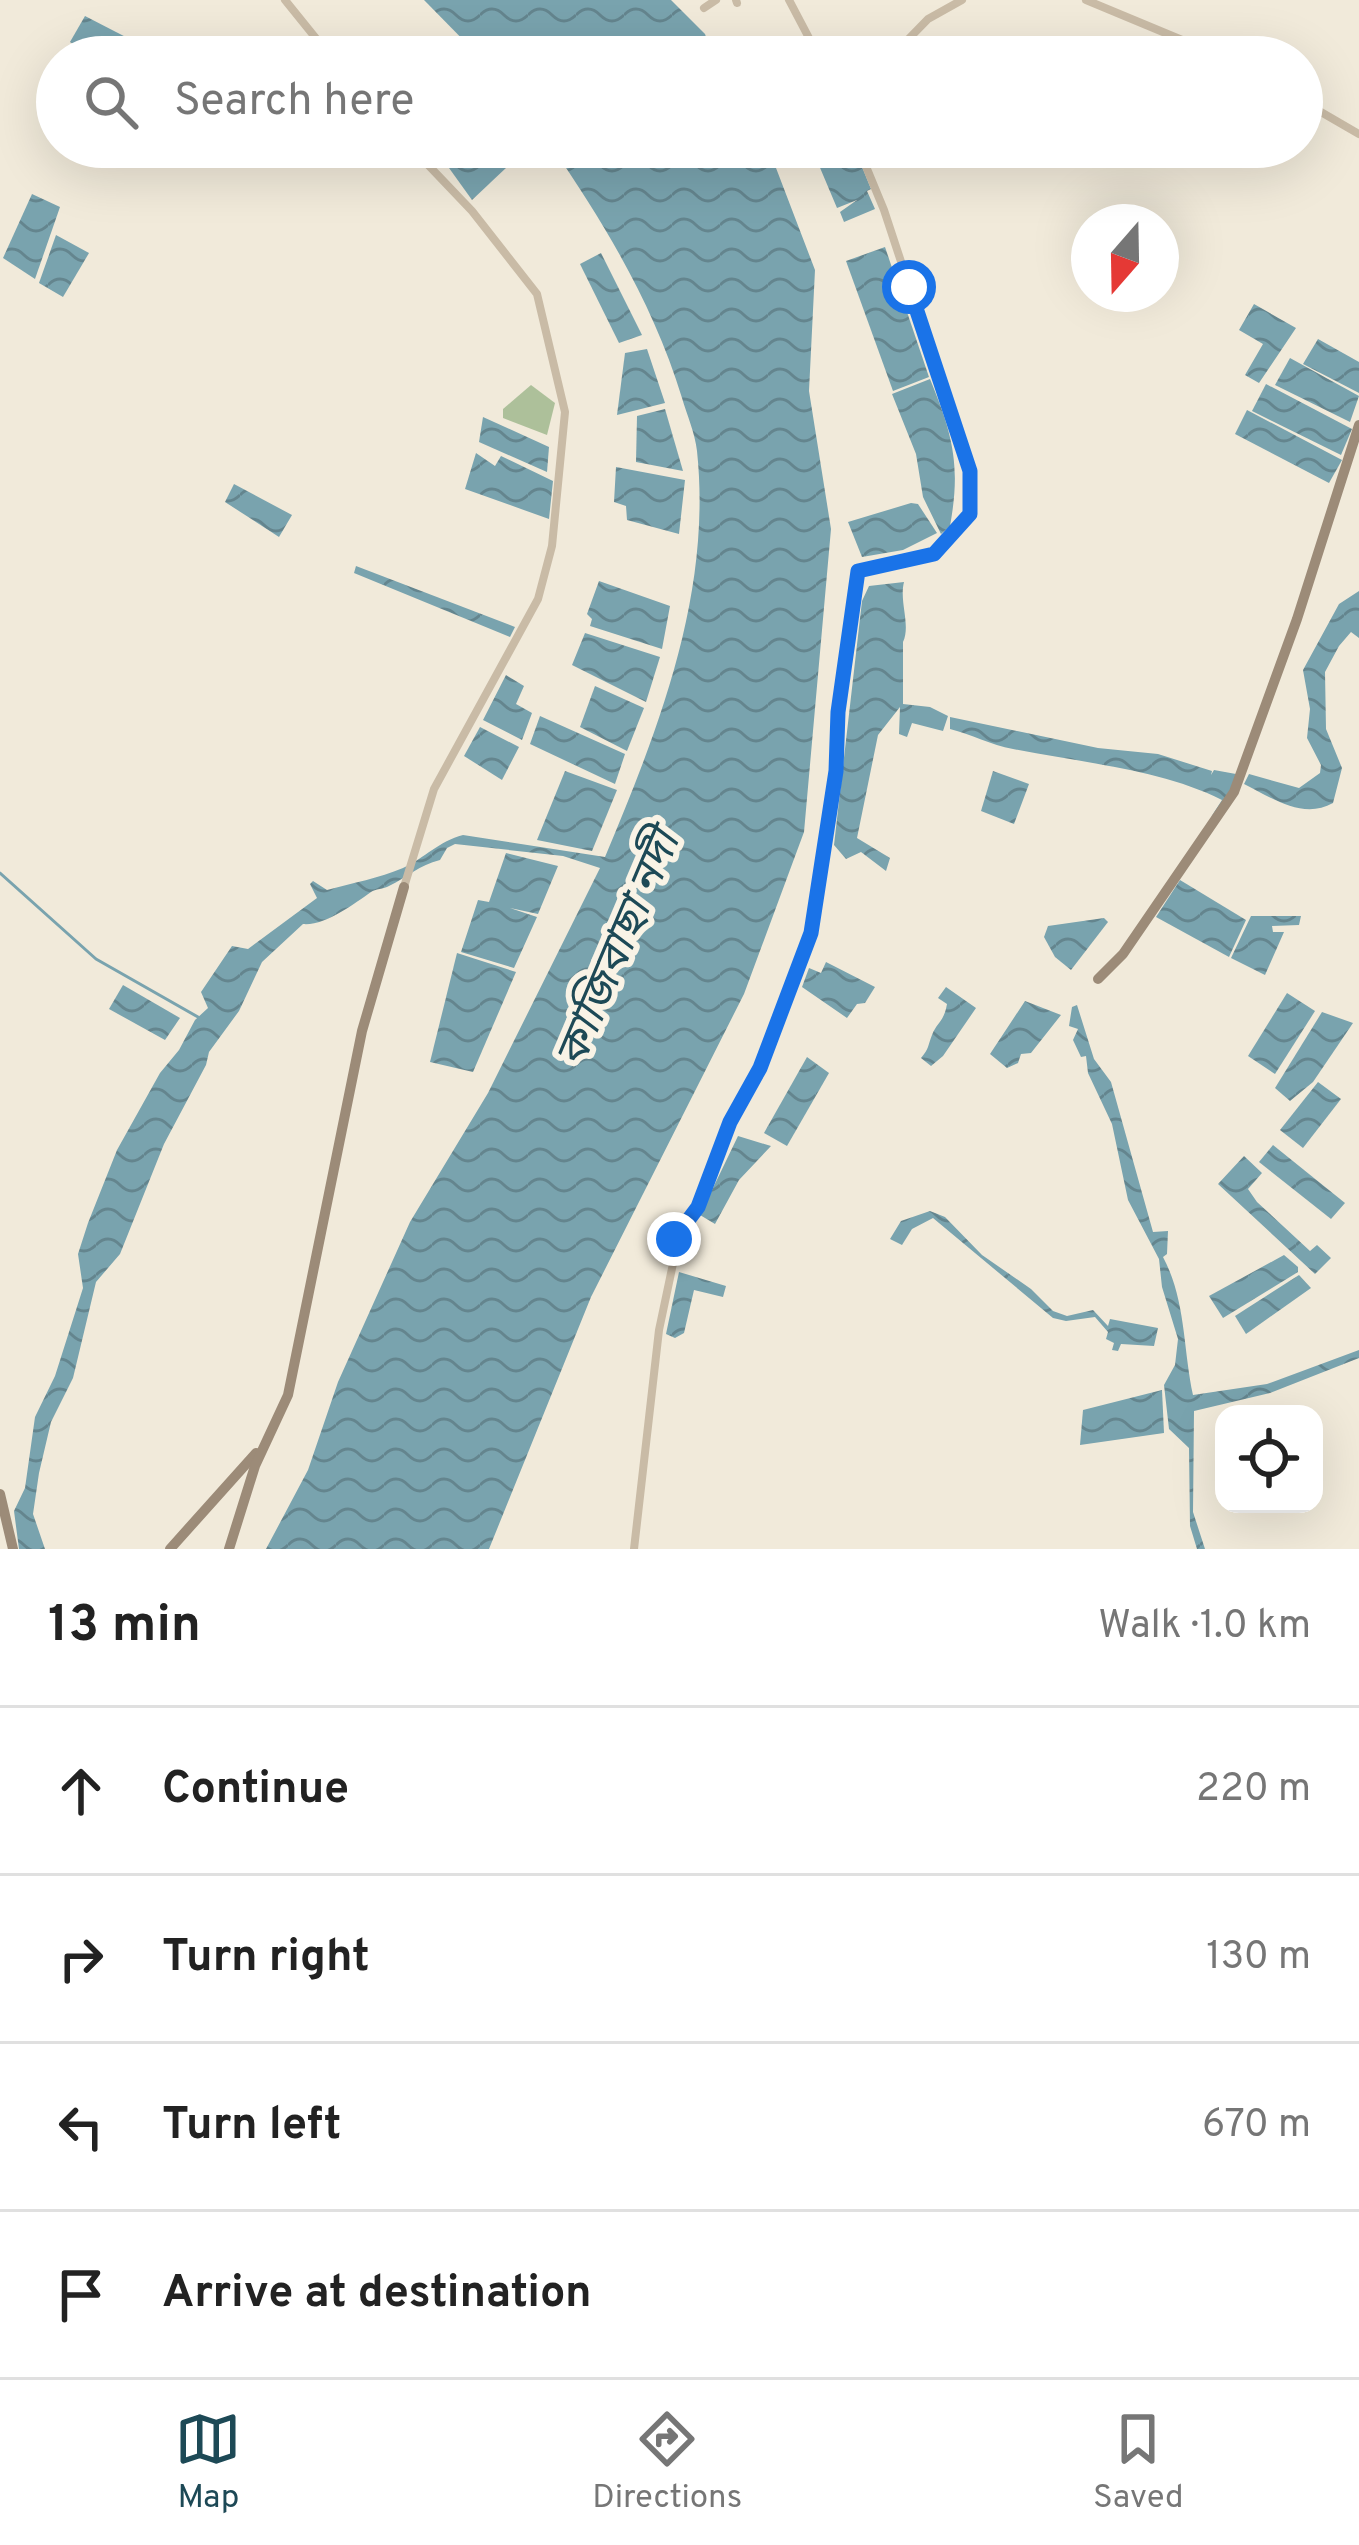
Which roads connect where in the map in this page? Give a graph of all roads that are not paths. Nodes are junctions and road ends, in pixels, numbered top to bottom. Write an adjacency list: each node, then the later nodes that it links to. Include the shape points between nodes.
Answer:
1 (285, 0): 7 (street)
2 (716, 0): 6 (street)
3 (790, 0): 8 (street)
4 (962, 0): 9 (street)
5 (1086, 0): 10 (street)
6 (704, 8)
7 (314, 36)
8 (808, 36)
9 (911, 36)
10 (1173, 36)
11 (1323, 113): 12 (street)
12 (1359, 134)
13 (431, 168): 16 (street, via 537,295 565,412 552,546 538,599 434,789)
14 (867, 168): 23 (street, via 970,471 970,514 934,554 858,571 811,933 698,1207 674,1239)
15 (1359, 425): 17 (street, via 1243,774 1138,934)
16 (404, 887): 18 (street, via 362,1031 288,1395)
17 (1098, 980)
18 (269, 1436): 21 (street); 22 (street)
19 (0, 1494): 20 (street)
20 (13, 1549)
21 (170, 1549)
22 (229, 1549)
23 (634, 1549)

